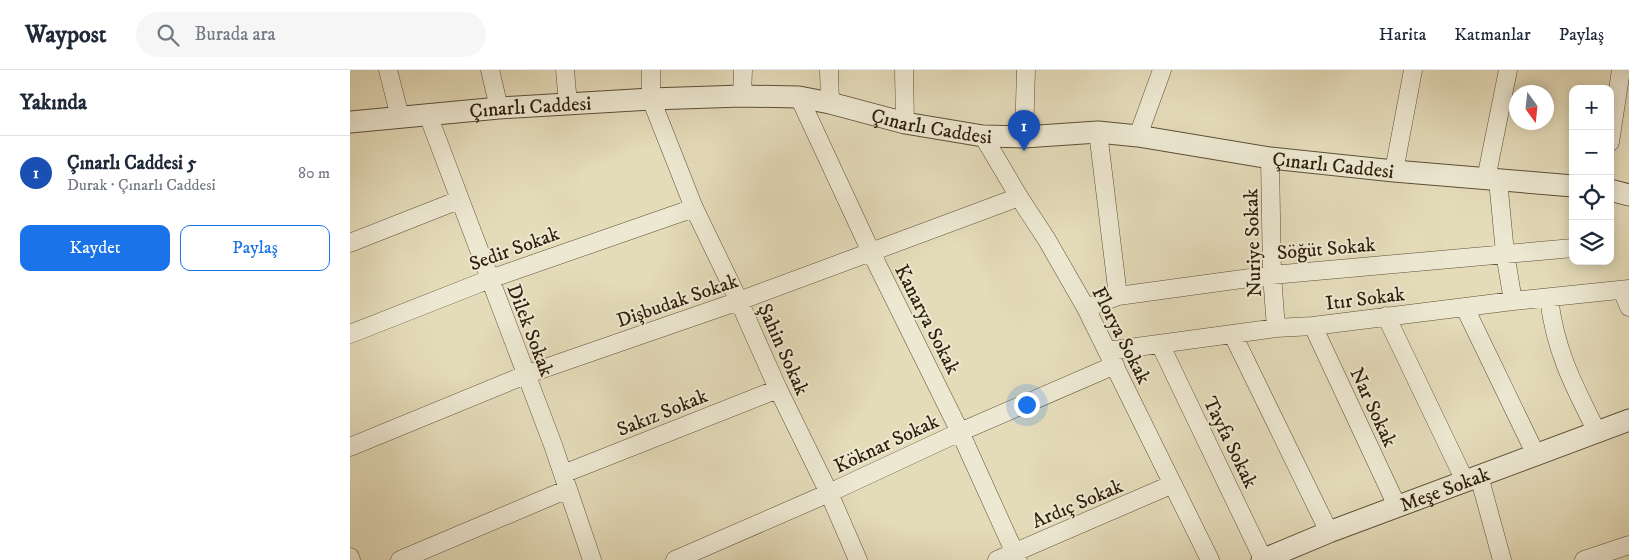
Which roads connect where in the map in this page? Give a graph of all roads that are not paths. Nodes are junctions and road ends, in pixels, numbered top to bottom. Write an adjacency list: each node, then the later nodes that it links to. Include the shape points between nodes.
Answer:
1 (388, 70): 20 (street)
2 (490, 70): 18 (street)
3 (566, 70): 17 (street)
4 (652, 70): 15 (street)
5 (743, 70): 13 (street)
6 (829, 70): 16 (street)
7 (904, 70): 22 (street)
8 (1026, 70): 27 (street)
9 (1162, 70): 26 (street)
10 (1413, 70): 29 (street)
11 (1508, 70): 30 (street)
12 (1622, 70): 23 (street)
13 (742, 96): 14 (street, Çınarlı Caddesi); 15 (street, Çınarlı Caddesi)
14 (799, 98): 16 (street, Çınarlı Caddesi); 39 (street, Kanarya Sokak)
15 (651, 99): 17 (street, Çınarlı Caddesi); 36 (street, Şahin Sokak)
16 (830, 102): 22 (street, Çınarlı Caddesi)
17 (568, 104): 18 (street, Çınarlı Caddesi)
18 (499, 108): 19 (street, Çınarlı Caddesi)
19 (428, 115): 20 (street, Çınarlı Caddesi); 35 (street, Dilek Sokak)
20 (400, 117): 21 (street, Çınarlı Caddesi)
21 (350, 122)
22 (905, 123): 25 (street, Çınarlı Caddesi)
23 (1612, 130)
24 (1098, 132): 26 (street, Çınarlı Caddesi); 27 (street, Çınarlı Caddesi); 44 (street)
25 (983, 136): 27 (street, Çınarlı Caddesi); 34 (street, Florya Sokak)
26 (1138, 136): 28 (street, Çınarlı Caddesi)
27 (1024, 137)
28 (1270, 158): 29 (street, Çınarlı Caddesi); 41 (street, Nuriye Sokak)
29 (1394, 171): 30 (street, Çınarlı Caddesi)
30 (1492, 179): 31 (street, Çınarlı Caddesi); 40 (street)
31 (1569, 186)
32 (1614, 191): 33 (street)
33 (1629, 195)
34 (1019, 197): 39 (street, Dişbudak Sokak); 49 (street, Florya Sokak)
35 (459, 200): 37 (street); 42 (street, Dilek Sokak)
36 (694, 208): 42 (street, Sedir Sokak); 46 (street, Şahin Sokak)
37 (350, 243)
38 (1569, 248): 40 (street, Söğüt Sokak)
39 (871, 252): 46 (street, Dişbudak Sokak); 61 (street, Kanarya Sokak)
40 (1505, 253): 41 (street, Söğüt Sokak); 47 (street)
41 (1272, 274): 44 (street, Söğüt Sokak); 53 (street, Nuriye Sokak)
42 (490, 279): 54 (street, Sedir Sokak); 58 (street, Dilek Sokak)
43 (1626, 290): 45 (street, Itır Sokak); 48 (street)
44 (1118, 296): 49 (street, Söğüt Sokak)
45 (1549, 298): 47 (street, Itır Sokak); 62 (street, via 1551,317 1568,375)
46 (739, 301): 58 (street, Dişbudak Sokak); 59 (street, Şahin Sokak)
47 (1514, 301): 50 (street, Itır Sokak)
48 (1629, 307)
49 (1086, 308): 57 (street, Florya Sokak)
50 (1465, 308): 51 (street, Itır Sokak); 64 (street)
51 (1386, 316): 52 (street, Itır Sokak); 65 (street)
52 (1313, 326): 53 (street, Itır Sokak); 69 (street, Nar Sokak)
53 (1276, 328): 55 (street, Itır Sokak)
54 (350, 334)
55 (1233, 335): 56 (street, Itır Sokak); 70 (street)
56 (1160, 344): 57 (street, Itır Sokak); 79 (street, Tayfa Sokak)
57 (1111, 358): 61 (street, Köknar Sokak); 67 (street, Florya Sokak)
58 (525, 375): 63 (street, Dişbudak Sokak); 66 (street, Dilek Sokak)
59 (778, 389): 66 (street, Sakız Sokak); 68 (street, Şahin Sokak)
60 (1629, 420): 62 (street, Meşe Sokak)
61 (960, 432): 68 (street, Köknar Sokak); 72 (street, Kanarya Sokak)
62 (1597, 432): 64 (street, Meşe Sokak)
63 (350, 447)
64 (1536, 455): 65 (street, Meşe Sokak)
65 (1472, 478): 69 (street, Meşe Sokak); 80 (street)
66 (565, 481): 73 (street, Sakız Sokak); 74 (street, Dilek Sokak)
67 (1173, 484): 72 (street, Ardıç Sokak); 78 (street, Florya Sokak)
68 (829, 494): 75 (street, Köknar Sokak); 76 (street, Şahin Sokak)
69 (1397, 506): 70 (street, Meşe Sokak)
70 (1329, 532): 79 (street, Meşe Sokak)
71 (1629, 545): 81 (street)
72 (1016, 556): 77 (street, Ardıç Sokak)
73 (400, 560)
74 (592, 560)
75 (675, 560)
76 (858, 560)
77 (997, 560)
78 (1210, 560)
79 (1263, 560)
80 (1502, 560)
81 (1584, 560)

